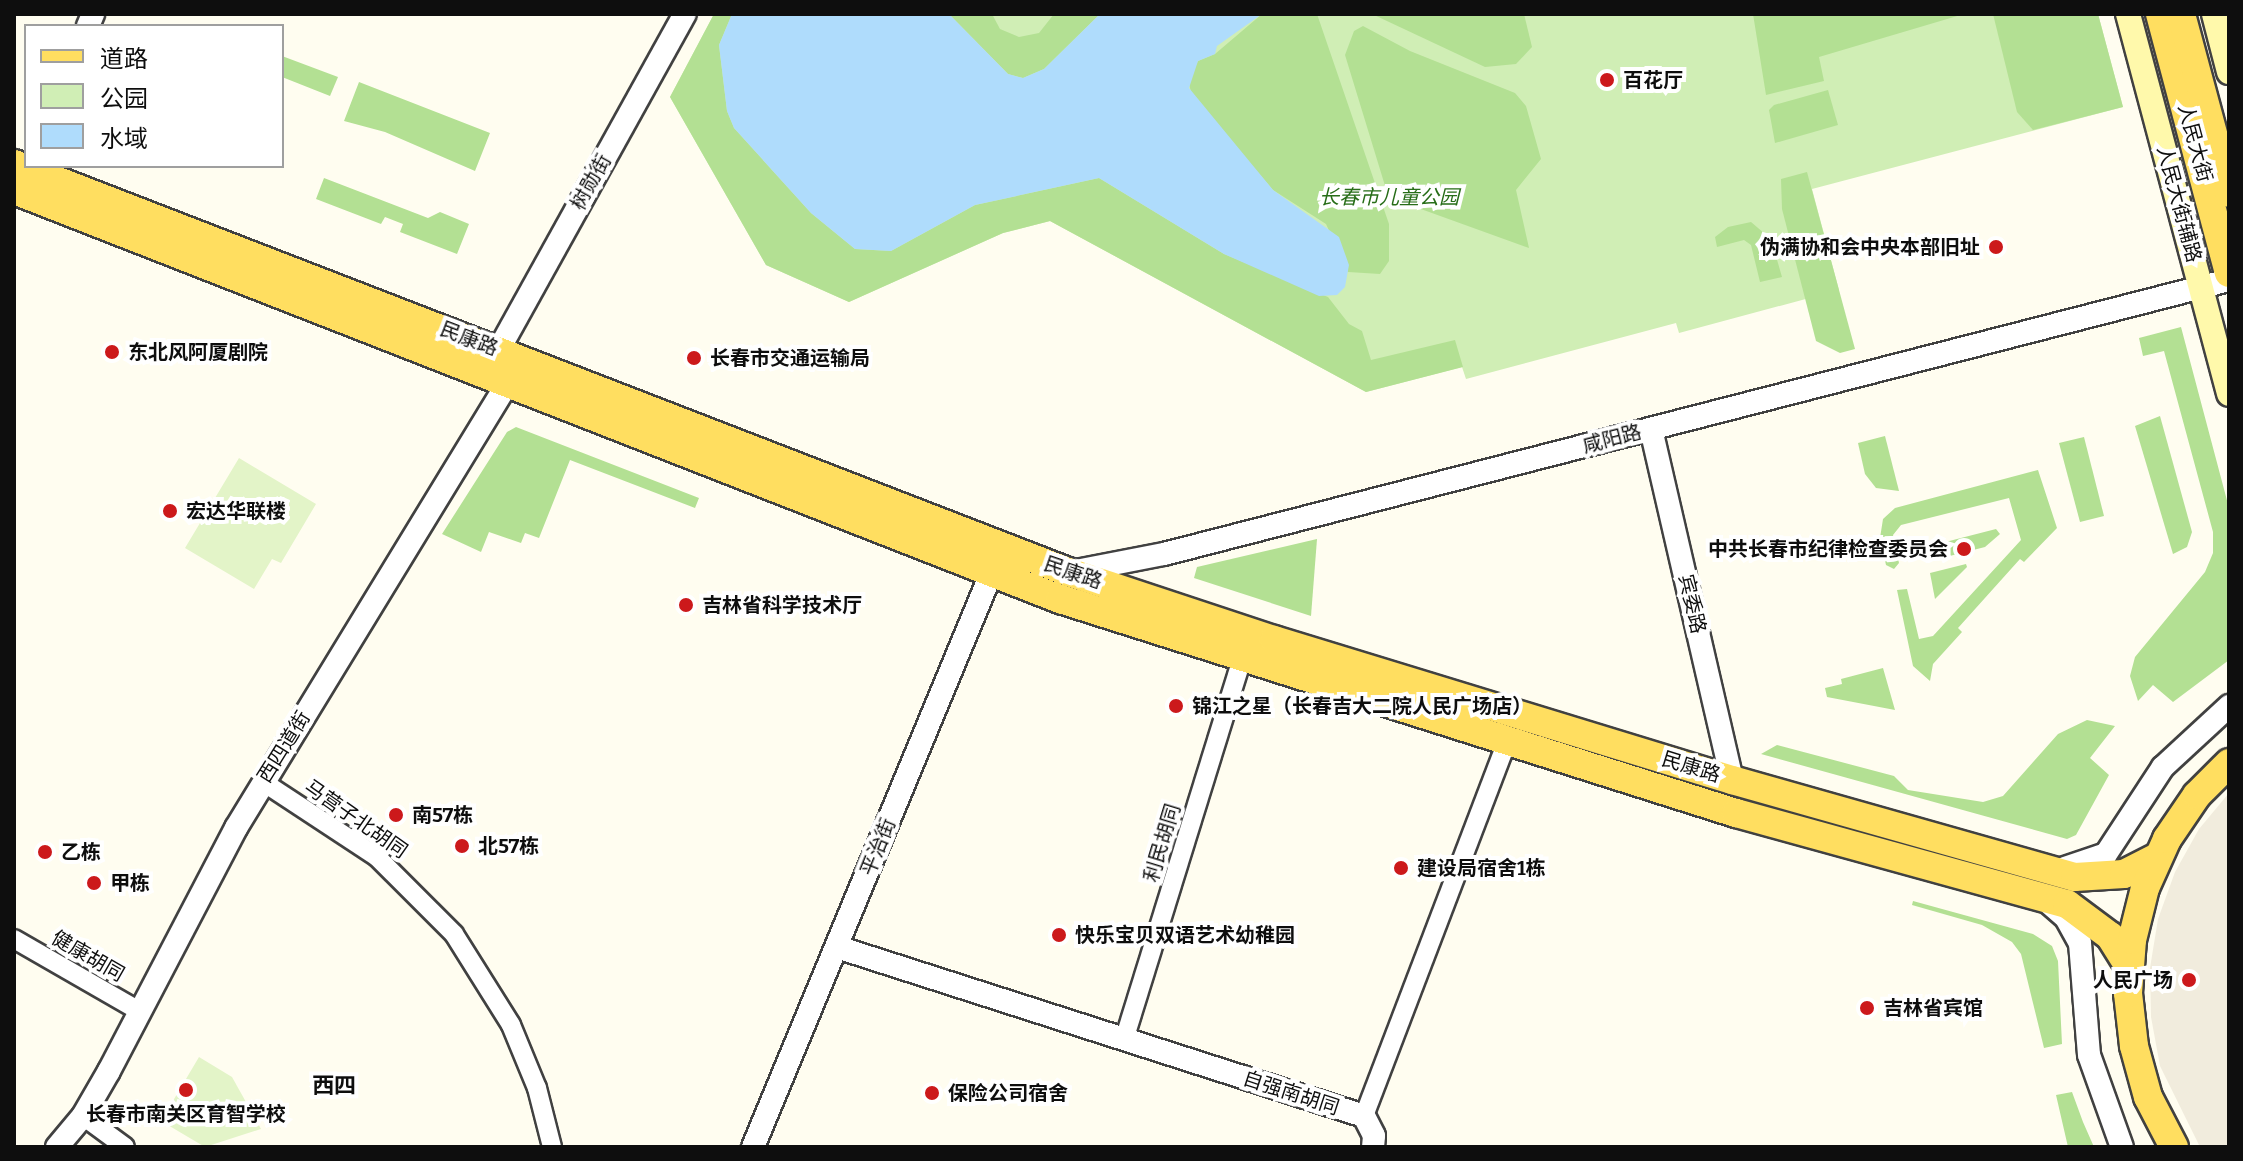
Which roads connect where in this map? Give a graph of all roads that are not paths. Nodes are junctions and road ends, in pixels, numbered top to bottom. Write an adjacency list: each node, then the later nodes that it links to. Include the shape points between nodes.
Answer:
1 (685, 14): 12 (street, 树勋街)
2 (2128, 14): 11 (main road, 人民大街辅路)
3 (2160, 14): 9 (main road, 人民大街)
4 (2181, 14): 8 (main road, 人民大街)
5 (2214, 14): 6 (main road)
6 (2229, 72)
7 (19, 178): 12 (main road, 民康路); 13 (main road, 民康路)
8 (2229, 193)
9 (2229, 273)
10 (2229, 280): 11 (street, 咸阳路)
11 (2201, 287): 14 (main road, 人民大街辅路); 15 (street, 咸阳路)
12 (498, 351): 13 (street); 16 (main road, 民康路)
13 (507, 384): 18 (main road, 民康路); 24 (street, 西四道街)
14 (2229, 394)
15 (1651, 429): 17 (street, 咸阳路, via 1164,554); 23 (street, 宾委路)
16 (1002, 547): 17 (main road, 民康路); 18 (street, 平治街)
17 (1068, 572): 18 (street, 咸阳路); 23 (main road, 民康路)
18 (991, 574): 19 (main road, 民康路); 28 (street, 平治街)
19 (1242, 658): 21 (main road, 民康路); 31 (street, 利民胡同)
20 (2229, 706): 26 (street, via 2163,767 2106,854)
21 (1507, 741): 26 (main road, 民康路, via 1736,813); 33 (street, 自强南胡同)
22 (2229, 763): 25 (main road, via 2181,816)
23 (1732, 780): 26 (main road, 民康路)
24 (263, 782): 30 (street, 西四道街); 37 (street, 马营子北胡同, via 377,857 454,934 511,1025 537,1088)
25 (2158, 857): 26 (main road, 民康路, via 2136,870 2098,879); 29 (main road, via 2137,913)
26 (2042, 882): 29 (main road, 民康路, via 2089,917 2118,946); 40 (street, via 2080,943 2089,1055)
27 (14, 939): 30 (street, 健康胡同)
28 (837, 947): 31 (street, 自强南胡同); 38 (street, 平治街)
29 (2129, 966): 34 (main road, via 2134,1046)
30 (139, 1011): 32 (street, 西四道街)
31 (1124, 1040): 33 (street, 自强南胡同)
32 (83, 1116): 35 (street, 西四道街); 36 (street)
33 (1364, 1116): 39 (street, via 1374,1136)
34 (2168, 1141)
35 (57, 1147)
36 (125, 1147)
37 (552, 1147)
38 (753, 1147)
39 (1373, 1147)
40 (2122, 1147)

